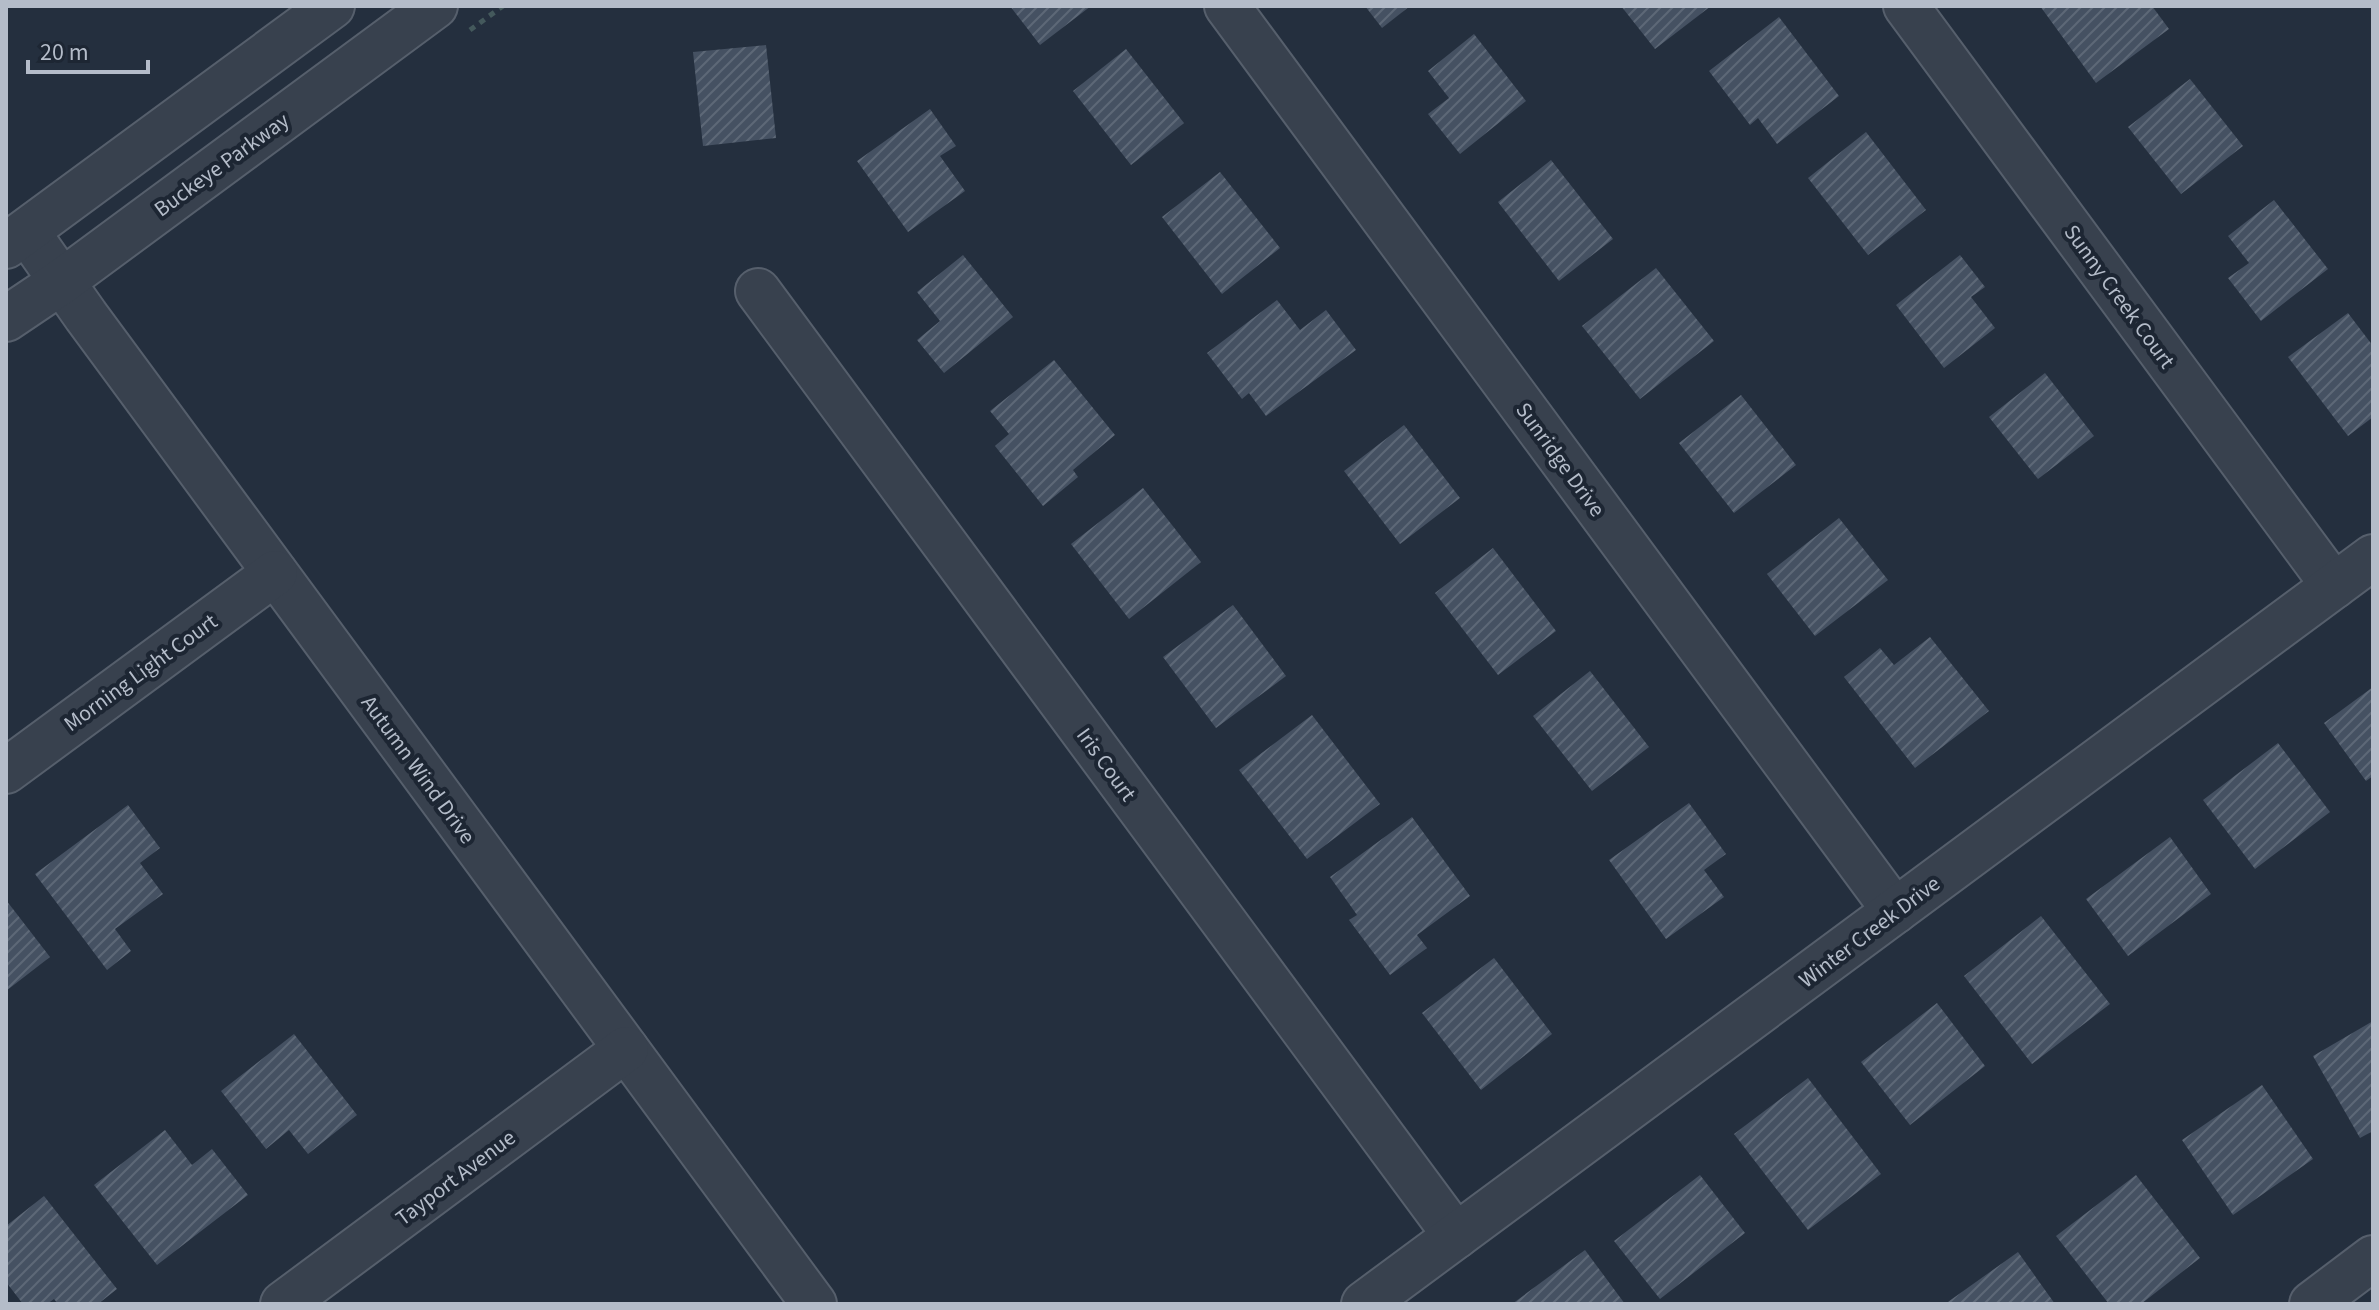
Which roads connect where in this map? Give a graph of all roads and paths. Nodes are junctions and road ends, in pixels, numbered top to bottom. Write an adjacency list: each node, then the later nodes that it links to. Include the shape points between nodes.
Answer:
1 (332, 6): 5 (street)
2 (435, 6): 6 (street, Buckeye Parkway)
3 (1227, 6): 13 (street, Sunridge Drive)
4 (1906, 6): 11 (street, Sunny Creek Court)
5 (16, 239): 6 (street, Autumn Wind Drive)
6 (61, 282): 8 (street, Buckeye Parkway); 10 (street, Autumn Wind Drive)
7 (758, 291): 15 (street, Iris Court)
8 (6, 319)
9 (2373, 557): 11 (street, Winter Creek Drive)
10 (275, 573): 12 (street, Morning Light Court); 14 (street, Autumn Wind Drive)
11 (2334, 586): 13 (street, Winter Creek Drive)
12 (6, 771)
13 (1895, 911): 15 (street, Winter Creek Drive)
14 (626, 1049): 17 (street, Tayport Avenue); 18 (street, Autumn Wind Drive)
15 (1456, 1236): 19 (street, Winter Creek Drive)
16 (2373, 1258): 20 (street)
17 (283, 1304)
18 (814, 1304)
19 (1364, 1304)
20 (2312, 1304)

